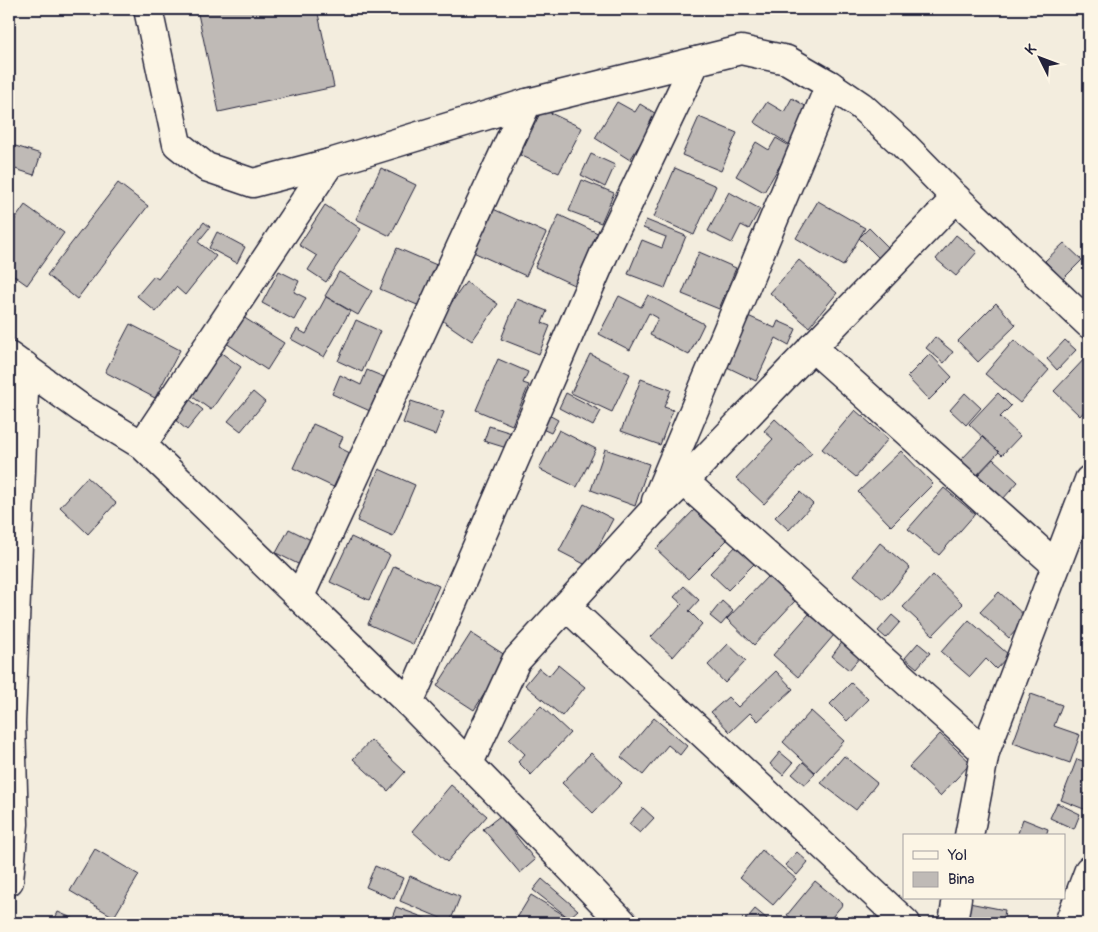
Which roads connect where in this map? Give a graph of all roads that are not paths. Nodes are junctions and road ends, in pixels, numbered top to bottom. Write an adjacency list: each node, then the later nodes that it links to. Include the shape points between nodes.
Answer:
1 (148, 9): 5 (street, via 177,144 206,167 252,182)
2 (696, 61): 3 (street, via 741,50 787,60); 4 (street); 17 (street, via 604,254)
3 (830, 85): 6 (street, via 861,106); 13 (street)
4 (526, 103): 5 (street); 15 (street)
5 (330, 163): 10 (street)
6 (956, 198): 7 (street); 8 (street)
7 (1089, 324)
8 (812, 347): 12 (street); 14 (street)
9 (17, 361): 10 (street, via 81,408); 20 (street)
10 (142, 445): 15 (street)
11 (1089, 480): 14 (street)
12 (684, 481): 13 (street); 18 (street)
13 (652, 512): 16 (street)
14 (1056, 565): 18 (street)
15 (300, 596): 17 (street)
16 (566, 606): 19 (street, via 516,661); 26 (street)
17 (409, 703): 19 (street)
18 (986, 752): 21 (street)
19 (469, 763): 25 (street)
20 (11, 823): 23 (street)
21 (969, 834)
22 (1089, 870): 28 (street)
23 (9, 881)
24 (957, 900): 27 (street)
25 (621, 923)
26 (906, 923)
27 (953, 923)
28 (1069, 923)

